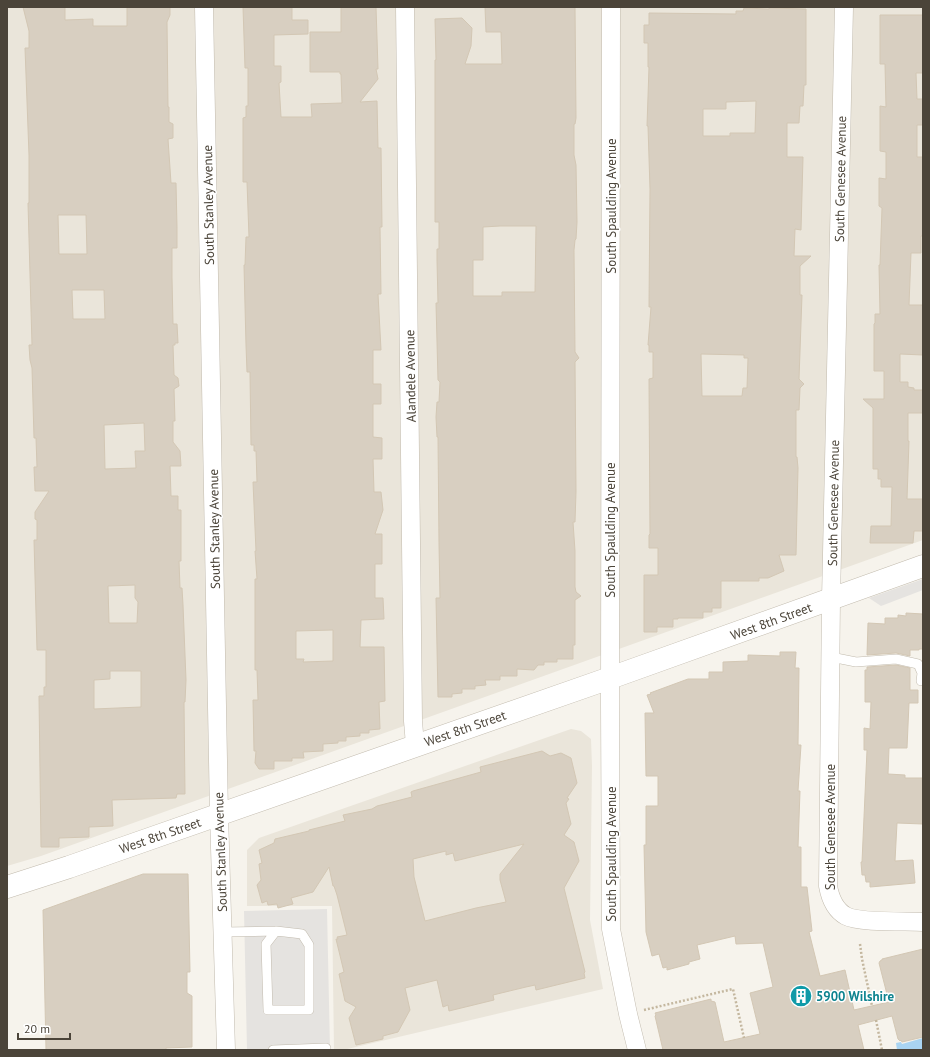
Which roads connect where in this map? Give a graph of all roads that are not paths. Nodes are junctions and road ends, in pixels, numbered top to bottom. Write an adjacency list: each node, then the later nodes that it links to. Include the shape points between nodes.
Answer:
1 (204, 7): 11 (street, South Stanley Avenue)
2 (405, 7): 10 (street, Alandele Avenue)
3 (611, 7): 8 (street, South Spaulding Avenue)
4 (844, 7): 6 (street, South Genesee Avenue)
5 (923, 566): 6 (street, West 8th Street)
6 (831, 599): 7 (street, South Genesee Avenue); 8 (street, West 8th Street)
7 (830, 657): 9 (lane, via 856,662 896,659 918,664 922,673); 13 (street, South Genesee Avenue, via 830,898 846,916 861,920)
8 (610, 678): 10 (street, West 8th Street); 19 (street, South Spaulding Avenue, via 611,929)
9 (921, 681)
10 (415, 745): 11 (street, West 8th Street)
11 (219, 814): 12 (street, West 8th Street); 14 (street, South Stanley Avenue)
12 (7, 887)
13 (923, 922)
14 (223, 932): 15 (lane); 17 (street, South Stanley Avenue)
15 (276, 932): 15 (lane, via 266,944 268,1010 309,1010 309,944 302,934)
16 (326, 1048): 18 (lane)
17 (226, 1050)
18 (273, 1050)
19 (637, 1050)

